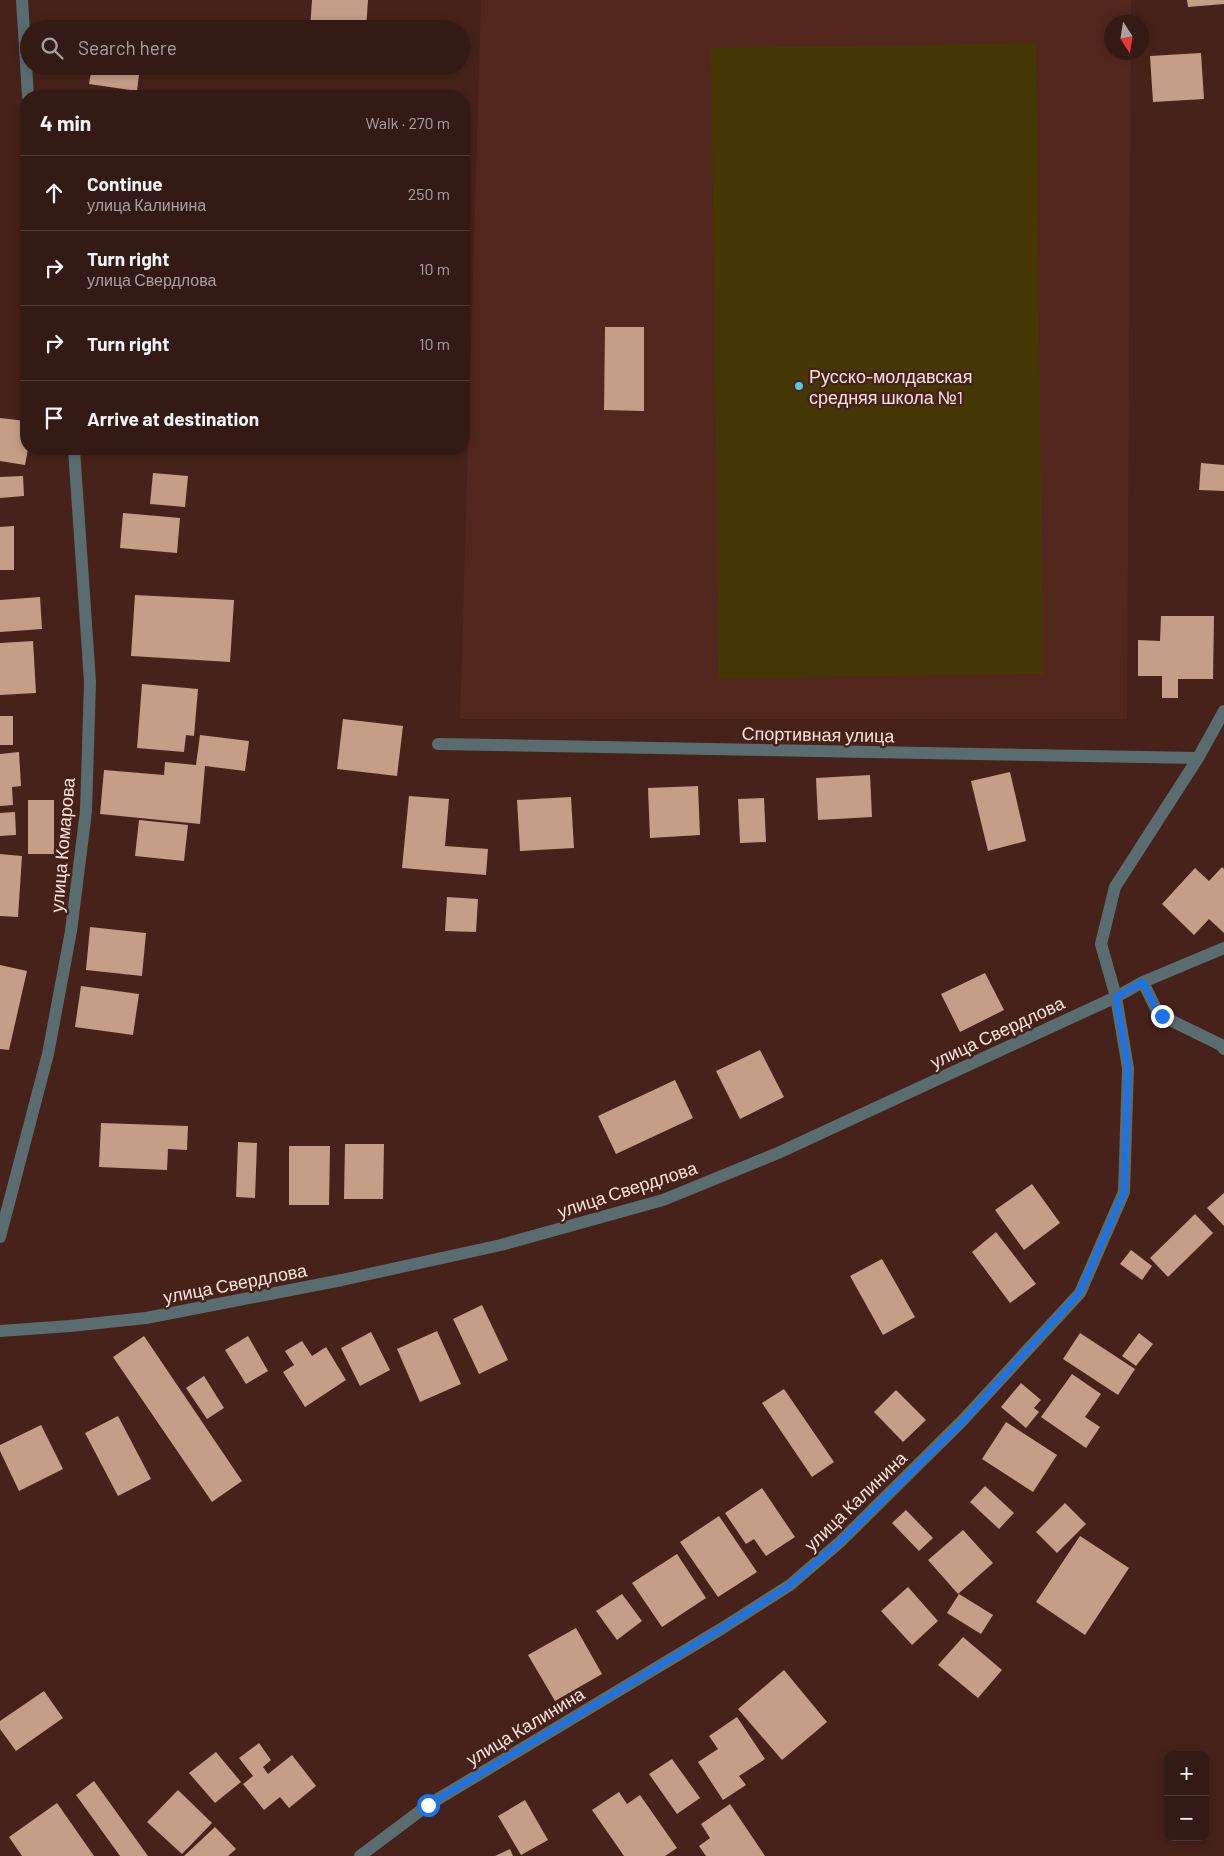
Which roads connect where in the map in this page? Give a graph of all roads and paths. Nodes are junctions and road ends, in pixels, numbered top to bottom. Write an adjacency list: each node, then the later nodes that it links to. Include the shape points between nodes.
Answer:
1 (22, 0): 2 (street)
2 (23, 20)
3 (27, 75): 4 (street)
4 (28, 90)
5 (74, 455): 13 (street, улица Комарова, via 90,682 86,811 72,931 48,1054)
6 (1224, 711): 8 (street)
7 (438, 744): 8 (street, Спортивная улица)
8 (1198, 758): 11 (street, via 1115,887 1101,944)
9 (1224, 948): 10 (street, улица Свердлова)
10 (1143, 982): 11 (street, улица Свердлова); 12 (street, via 1162,1016)
11 (1116, 997): 14 (street, улица Свердлова, via 778,1153 663,1200 501,1245 342,1280 146,1318); 15 (street, улица Калинина, via 1128,1068 1124,1192 1080,1292 964,1420 840,1542 790,1585 428,1805)
12 (1224, 1049)
13 (0, 1237)
14 (0, 1331)
15 (360, 1856)

